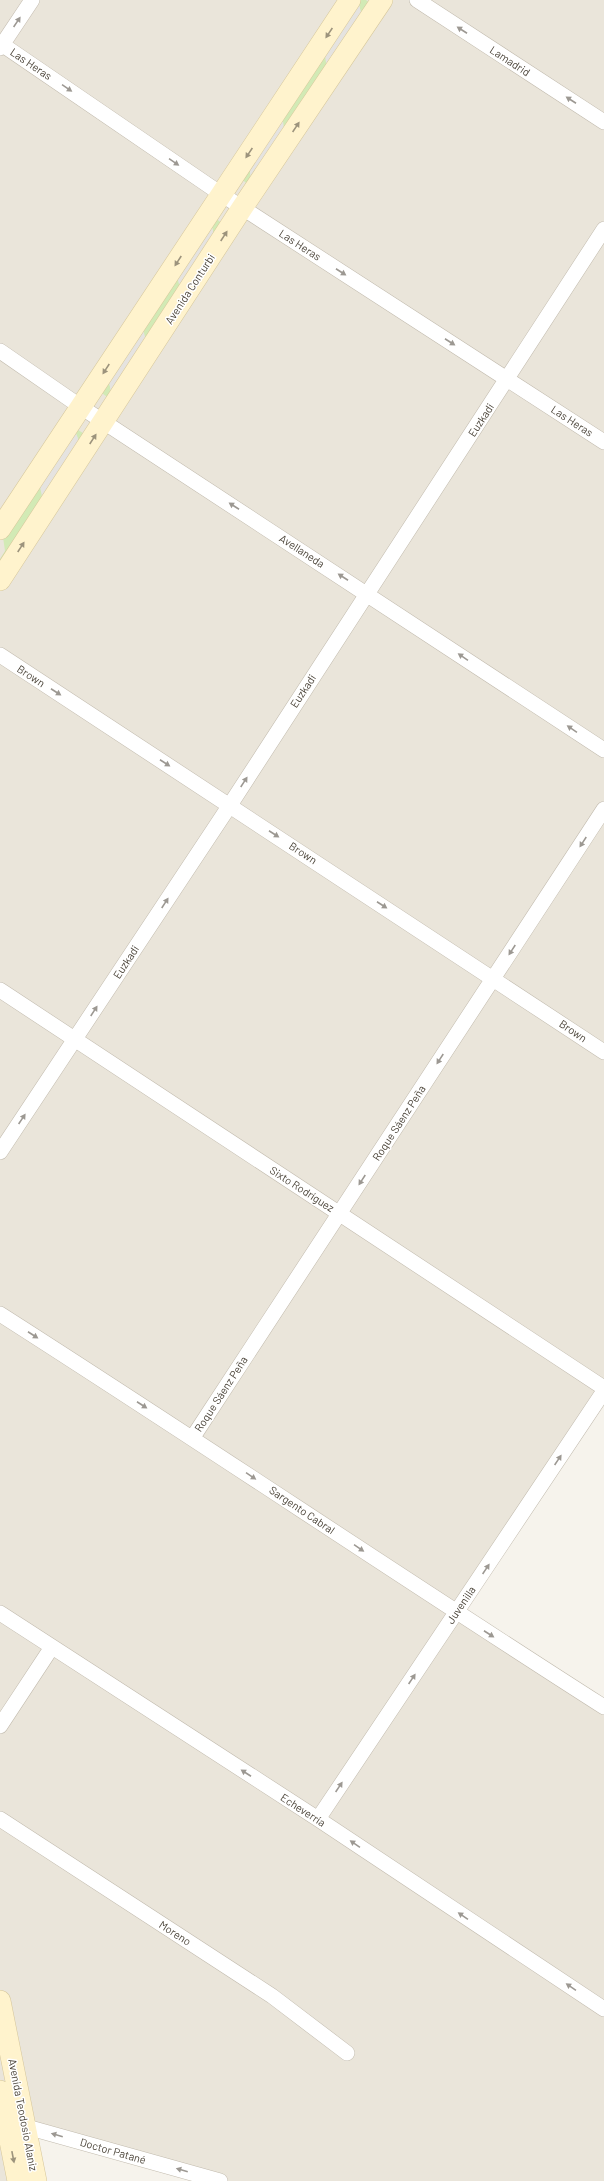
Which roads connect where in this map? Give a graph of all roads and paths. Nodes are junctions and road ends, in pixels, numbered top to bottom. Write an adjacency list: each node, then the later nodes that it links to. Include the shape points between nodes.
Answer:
1 (32, 0): 5 (street, one-way to 1)
2 (350, 0): 7 (main road, one-way to 7)
3 (382, 0): 8 (main road, Avenida Conturbi, one-way to 3)
4 (417, 0): 6 (street, Lamadrid, one-way to 4)
5 (1, 45): 7 (street, Las Heras, one-way to 7)
6 (604, 122)
7 (221, 194): 8 (street, Las Heras); 12 (main road, one-way to 12)
8 (242, 208): 11 (street, Las Heras, one-way to 11); 13 (main road, Avenida Conturbi, one-way to 8)
9 (604, 229): 11 (street, Euzkadi)
10 (0, 351): 12 (street, Avellaneda)
11 (508, 379): 14 (street, Las Heras); 17 (street, Euzkadi)
12 (81, 407): 13 (street, Avellaneda); 15 (main road)
13 (104, 421): 16 (main road, Avenida Conturbi, one-way to 13); 17 (street, Avellaneda, one-way to 13)
14 (604, 442)
15 (0, 529)
16 (0, 580)
17 (367, 593): 19 (street, Avellaneda, one-way to 17); 20 (street, Euzkadi, one-way to 17)
18 (0, 655): 20 (street, Brown, one-way to 20)
19 (604, 750)
20 (230, 805): 22 (street, Brown, one-way to 22); 24 (street, Euzkadi, one-way to 20)
21 (604, 809): 22 (street, Roque Sáenz Peña, one-way to 22)
22 (493, 978): 25 (street, Brown); 27 (street, Roque Sáenz Peña, one-way to 27)
23 (0, 990): 24 (street, Sixto Rodríguez)
24 (75, 1039): 26 (street, Euzkadi, one-way to 24); 27 (street, Sixto Rodríguez)
25 (604, 1052)
26 (0, 1152)
27 (339, 1214): 29 (street, Sixto Rodríguez); 30 (street, Roque Sáenz Peña)
28 (0, 1314): 30 (street, Sargento Cabral, one-way to 30)
29 (604, 1389): 32 (street, Juvenilla, one-way to 29)
30 (193, 1437): 32 (street, Sargento Cabral, one-way to 32)
31 (0, 1613): 33 (street, Echeverría)
32 (456, 1613): 34 (street, Sargento Cabral, one-way to 34); 37 (street, Juvenilla, one-way to 32)
33 (52, 1648): 35 (street); 37 (street, Echeverría, one-way to 33)
34 (604, 1707)
35 (0, 1726)
36 (0, 1819): 40 (street, Moreno, via 272,1996)
37 (318, 1819): 39 (street, Echeverría, one-way to 37)
38 (0, 2001): 42 (main road, Avenida Teodosio Alaniz)
39 (604, 2009)
40 (347, 2053)
41 (0, 2091): 42 (main road, Avenida Teodosio Alaniz)
42 (16, 2124): 43 (main road, Avenida Teodosio Alaniz, one-way to 43); 44 (main road, Avenida Teodosio Alaniz); 45 (street, Doctor Patané, one-way to 42)
43 (18, 2181)
44 (36, 2181)
45 (220, 2181)

